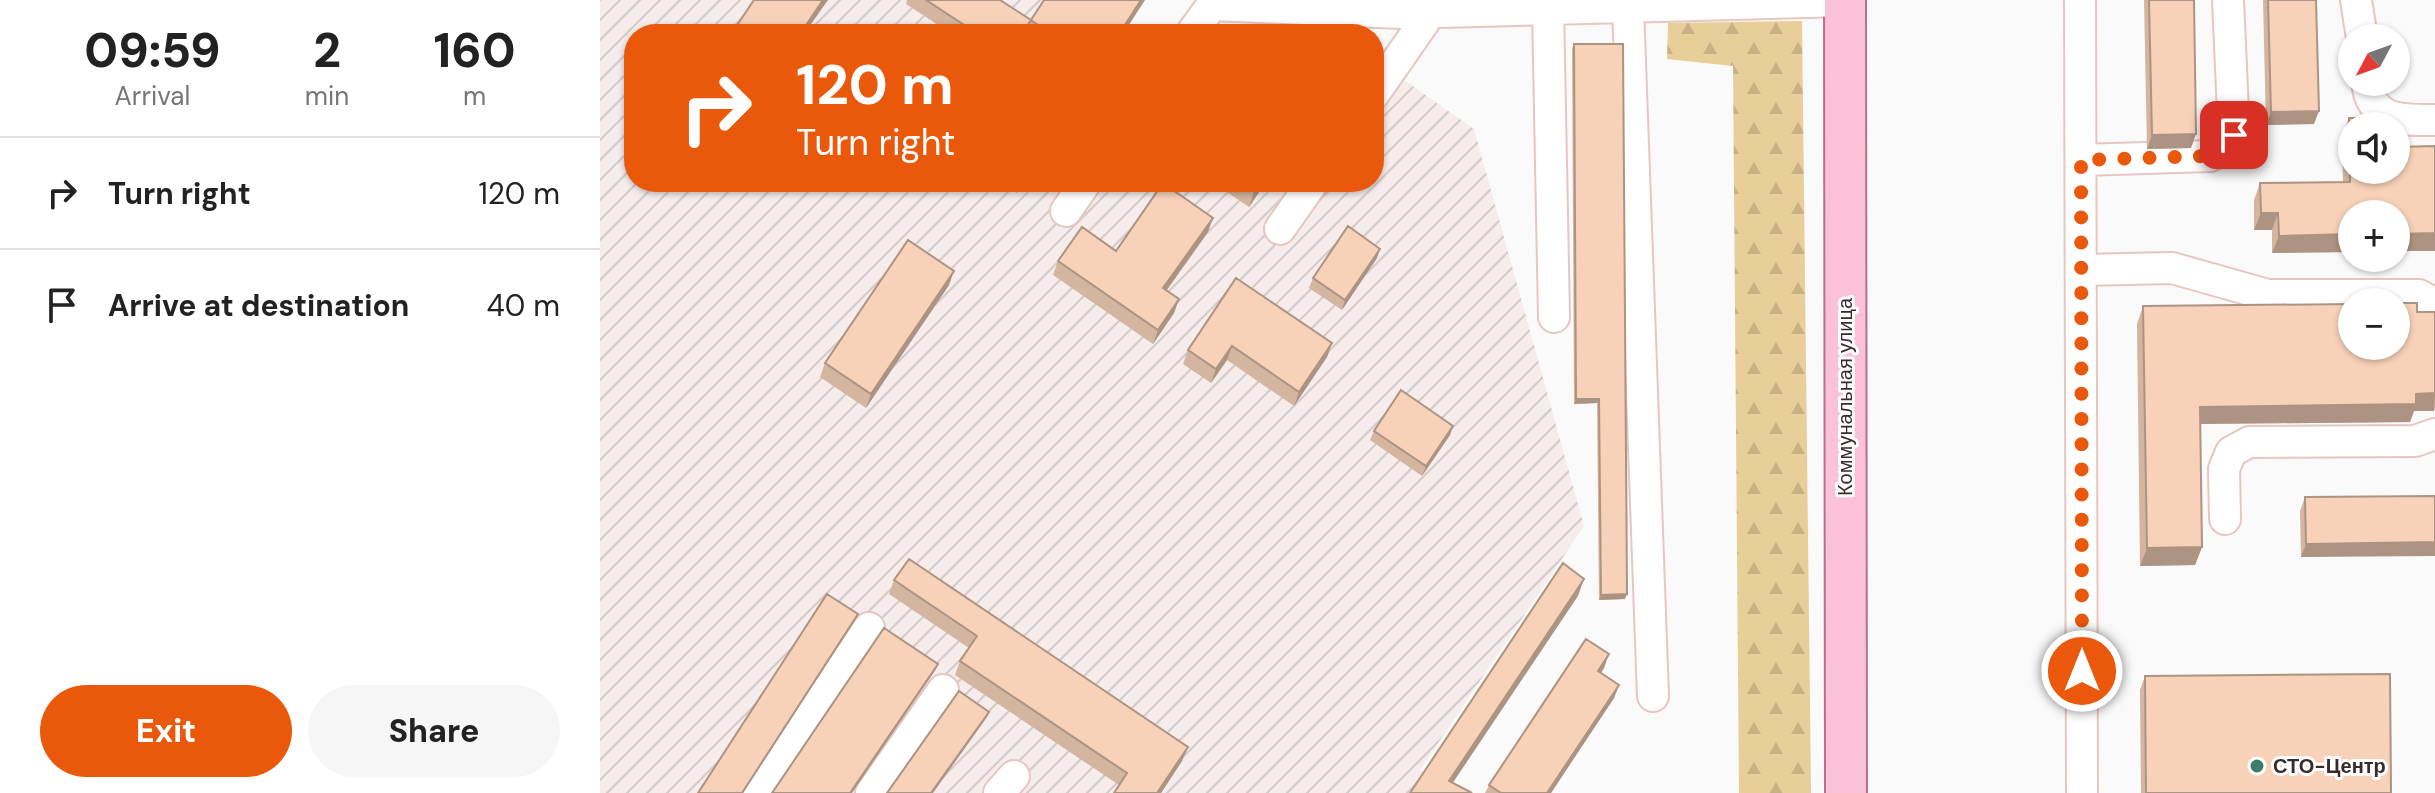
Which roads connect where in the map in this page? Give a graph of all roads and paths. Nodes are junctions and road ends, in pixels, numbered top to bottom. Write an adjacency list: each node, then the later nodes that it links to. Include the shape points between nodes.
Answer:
1 (1845, 0): 7 (street); 30 (main road, Коммунальная улица)
2 (2080, 0): 15 (street)
3 (2228, 0): 15 (street, via 2234,135 2225,149 2210,156)
4 (2356, 0): 11 (street)
5 (1208, 2): 6 (street); 10 (street)
6 (1401, 6): 9 (street)
7 (1628, 7): 8 (street); 27 (street)
8 (1548, 8): 9 (street); 22 (street)
9 (1431, 12): 12 (street)
10 (1196, 24)
11 (2360, 24)
12 (1384, 80)
13 (2368, 96): 14 (street, via 2378,111 2402,120)
14 (2435, 120)
15 (2081, 160): 20 (street)
16 (1079, 192): 18 (street)
17 (1306, 192): 19 (street)
18 (1066, 211)
19 (1280, 229)
20 (2081, 270): 21 (street, via 2172,268 2268,295 2419,295); 31 (street)
21 (2435, 304)
22 (1554, 317)
23 (2435, 434): 24 (street, via 2415,441 2249,442 2231,452 2224,469)
24 (2225, 519)
25 (869, 628): 28 (street)
26 (943, 690): 29 (street)
27 (1653, 696)
28 (757, 793)
29 (871, 793)
30 (1846, 793)
31 (2082, 793)

